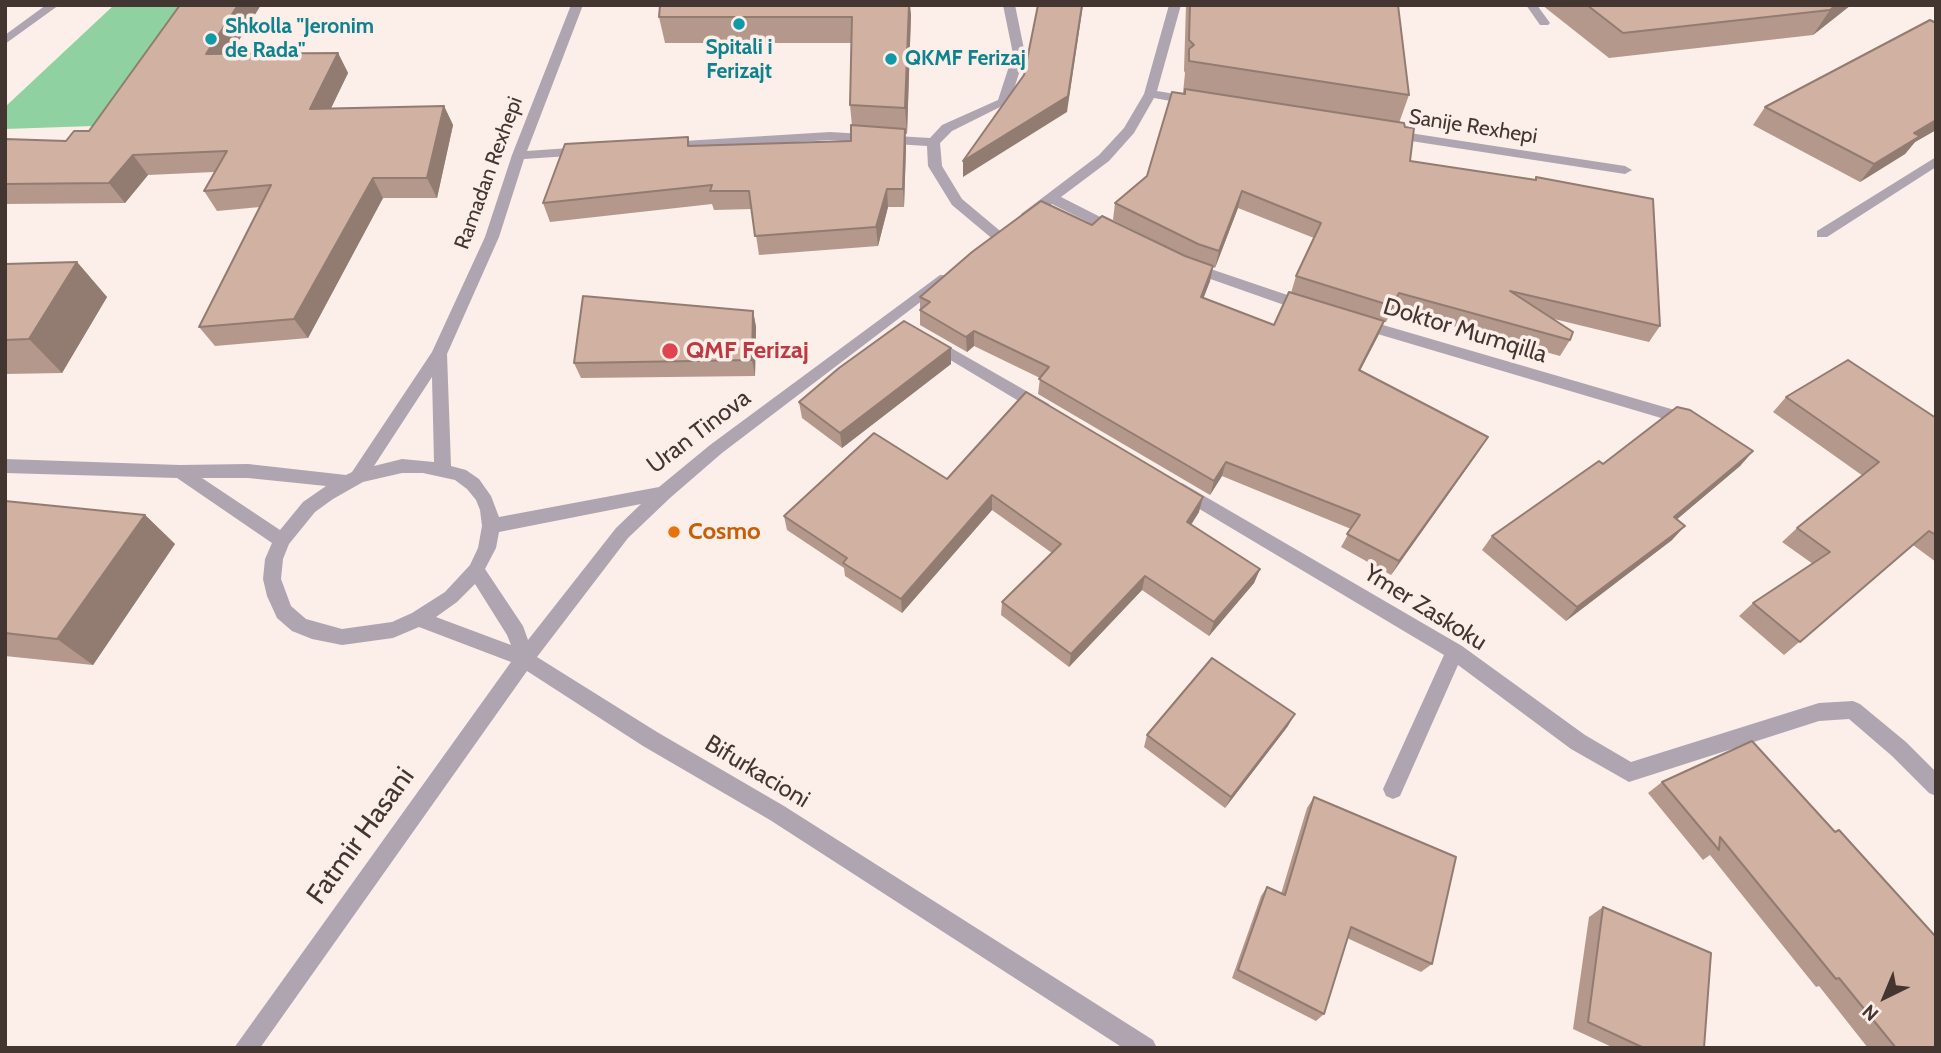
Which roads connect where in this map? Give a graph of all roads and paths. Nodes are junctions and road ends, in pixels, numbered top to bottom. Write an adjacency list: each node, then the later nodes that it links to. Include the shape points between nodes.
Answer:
1 (54, 5): 7 (street)
2 (577, 5): 14 (street, Ramadan Rexhepi)
3 (1009, 5): 11 (street, via 1020,54 1004,102 947,128)
4 (1175, 5): 8 (street)
5 (1531, 5): 6 (street)
6 (1544, 23)
7 (5, 41)
8 (1150, 93): 9 (street); 17 (street, via 1129,130 1104,158)
9 (1205, 103)
10 (1382, 132): 16 (street, Sanije Rexhepi)
11 (933, 142): 12 (street, via 830,136); 17 (street, via 935,166 957,202 995,242)
12 (654, 147)
13 (600, 150): 14 (street)
14 (519, 155): 23 (street, Ramadan Rexhepi, via 492,237)
15 (1936, 161): 18 (street)
16 (1625, 170)
17 (1050, 197): 19 (street)
18 (1822, 234)
19 (1130, 238)
20 (1177, 261): 25 (street, Doktor Mumqilla, via 1337,316)
21 (957, 270): 22 (street, Uran Tinova)
22 (904, 325): 24 (street); 31 (street, Uran Tinova, via 716,449)
23 (439, 354): 27 (street, Ramadan Rexhepi); 29 (street, Ramadan Rexhepi)
24 (1060, 417)
25 (1678, 418)
26 (5, 466): 28 (street, Ramadan Rexhepi)
27 (443, 469): 29 (street, Ramadan Rexhepi, via 402,466); 32 (street, Ramadan Rexhepi, via 473,484 489,510)
28 (180, 472): 29 (street, Ramadan Rexhepi, via 248,471); 33 (street)
29 (352, 480): 33 (street, Ramadan Rexhepi, via 309,507)
30 (1167, 481): 36 (street, Ymer Zaskoku)
31 (664, 493): 32 (street, Uran Tinova); 37 (street, via 622,533)
32 (491, 526): 34 (street, Ramadan Rexhepi)
33 (282, 540): 35 (street, Ramadan Rexhepi, via 274,559 275,596 299,625 342,637 393,630)
34 (476, 570): 35 (street, Ramadan Rexhepi, via 452,597); 37 (street, via 516,632)
35 (419, 619): 37 (street, Bifurkacioni)
36 (1455, 652): 38 (street, Ymer Zaskoku, via 1578,742 1629,772 1819,712 1853,710); 39 (street)
37 (524, 659): 40 (street, Fatmir Hasani); 41 (street, Bifurkacioni, via 778,813)
38 (1936, 786)
39 (1393, 789)
40 (246, 1048)
41 (1145, 1048)

